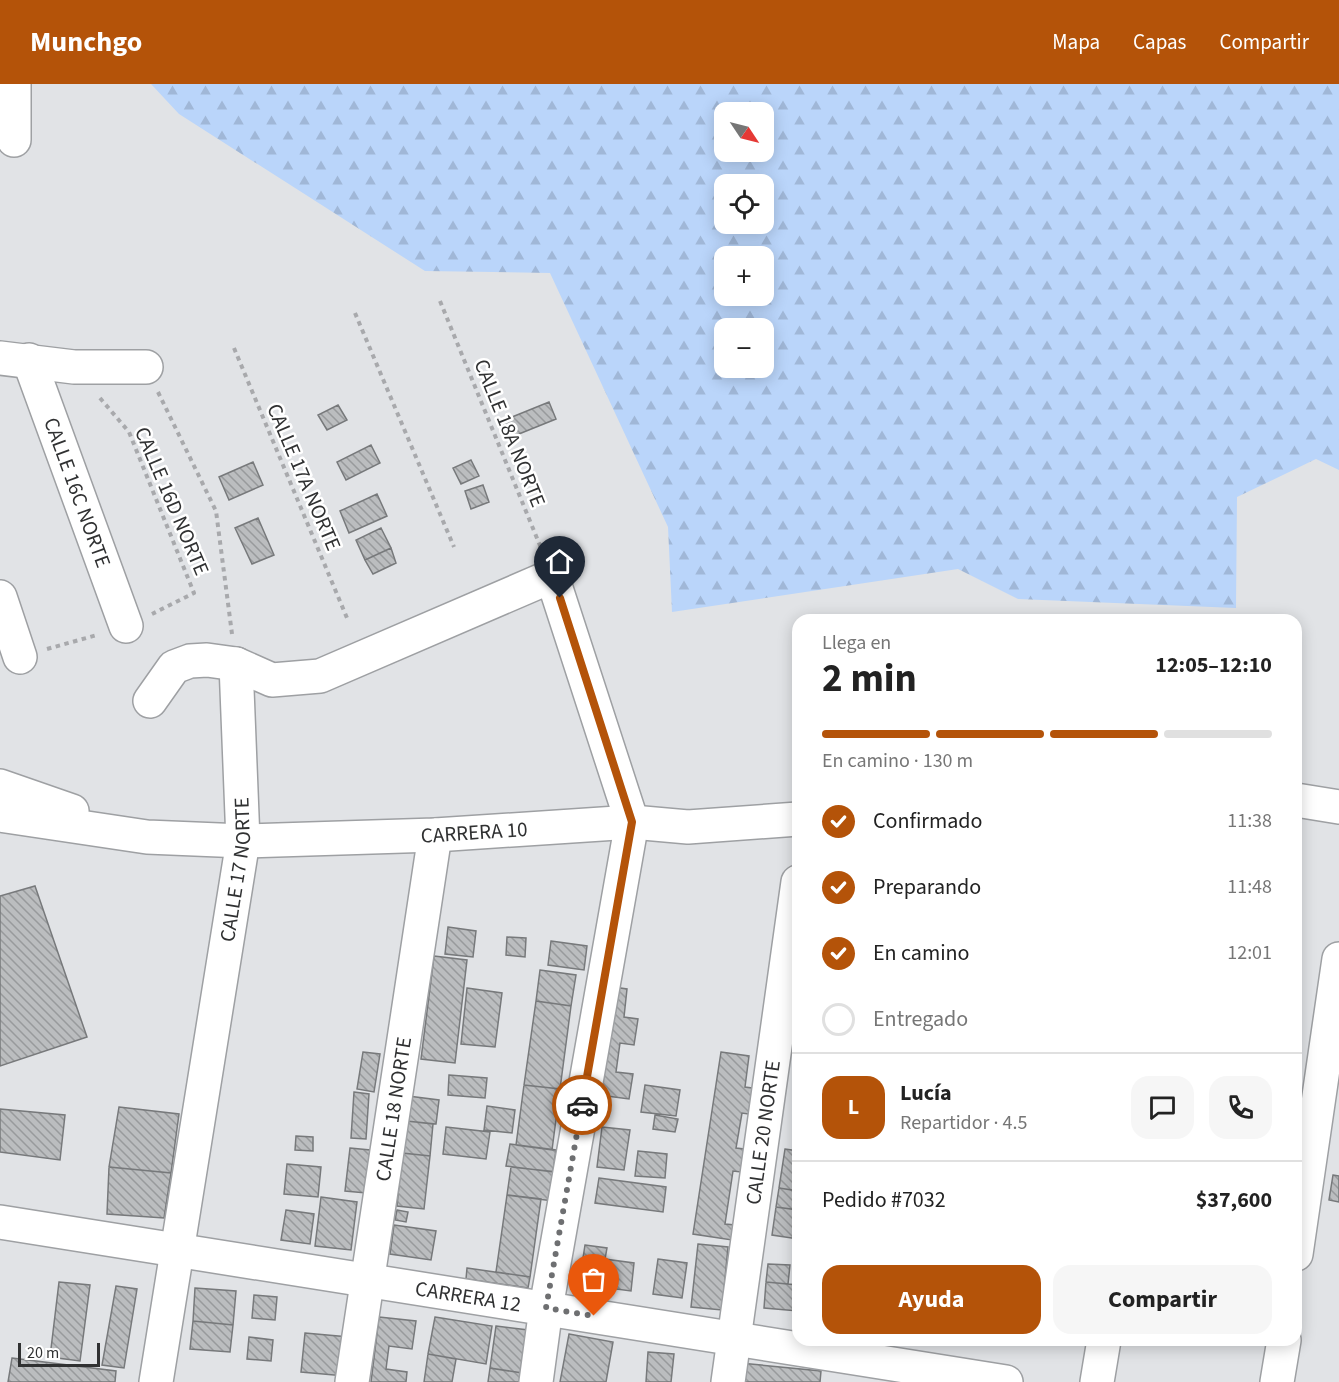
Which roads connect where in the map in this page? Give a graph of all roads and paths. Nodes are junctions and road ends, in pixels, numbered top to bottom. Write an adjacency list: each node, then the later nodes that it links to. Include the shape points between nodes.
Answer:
1 (14, 84): 2 (street)
2 (14, 140)
3 (440, 301): 10 (path, CALLE 18A NORTE)
4 (355, 314): 9 (path)
5 (234, 348): 13 (path, CALLE 17A NORTE)
6 (14, 359): 7 (street); 14 (street, CALLE 16C NORTE)
7 (74, 367): 8 (street); 11 (path, CALLE 16D NORTE, via 129,432)
8 (146, 367): 16 (path, via 216,511)
9 (454, 547)
10 (552, 576): 16 (street, via 320,676 272,680); 23 (street)
11 (194, 593)
12 (0, 597): 15 (street)
13 (347, 618)
14 (126, 626)
15 (20, 657)
16 (236, 664): 17 (street, via 207,660 174,667); 26 (street, CALLE 17 NORTE)
17 (150, 701)
18 (0, 786): 25 (street, CARRERA 10)
19 (1302, 801): 20 (street)
20 (1339, 807)
21 (0, 815): 25 (street, CARRERA 10)
22 (792, 819): 23 (street, CARRERA 10, via 688,826)
23 (632, 822): 24 (street, CARRERA 10); 33 (street)
24 (435, 835): 26 (street, CARRERA 10); 32 (street, CALLE 18 NORTE)
25 (147, 837): 26 (street, CARRERA 10)
26 (243, 842): 31 (street, CALLE 17 NORTE)
27 (792, 926): 34 (street, CALLE 20 NORTE)
28 (1339, 959): 29 (street)
29 (1302, 1213)
30 (0, 1222): 31 (street, CARRERA 12)
31 (176, 1250): 32 (street, CARRERA 12); 40 (street, CALLE 17 NORTE)
32 (368, 1280): 33 (street, CARRERA 12); 41 (street, CALLE 18 NORTE)
33 (546, 1308): 34 (street, CARRERA 12); 42 (street)
34 (736, 1338): 35 (street, CARRERA 12); 43 (street, CALLE 20 NORTE)
35 (792, 1346)
36 (793, 1346): 39 (street, CARRERA 12)
37 (1103, 1346): 45 (street)
38 (1283, 1346): 46 (street)
39 (913, 1363): 44 (street, CARRERA 12)
40 (156, 1382)
41 (352, 1382)
42 (536, 1382)
43 (728, 1382)
44 (1006, 1382)
45 (1097, 1382)
46 (1277, 1382)

